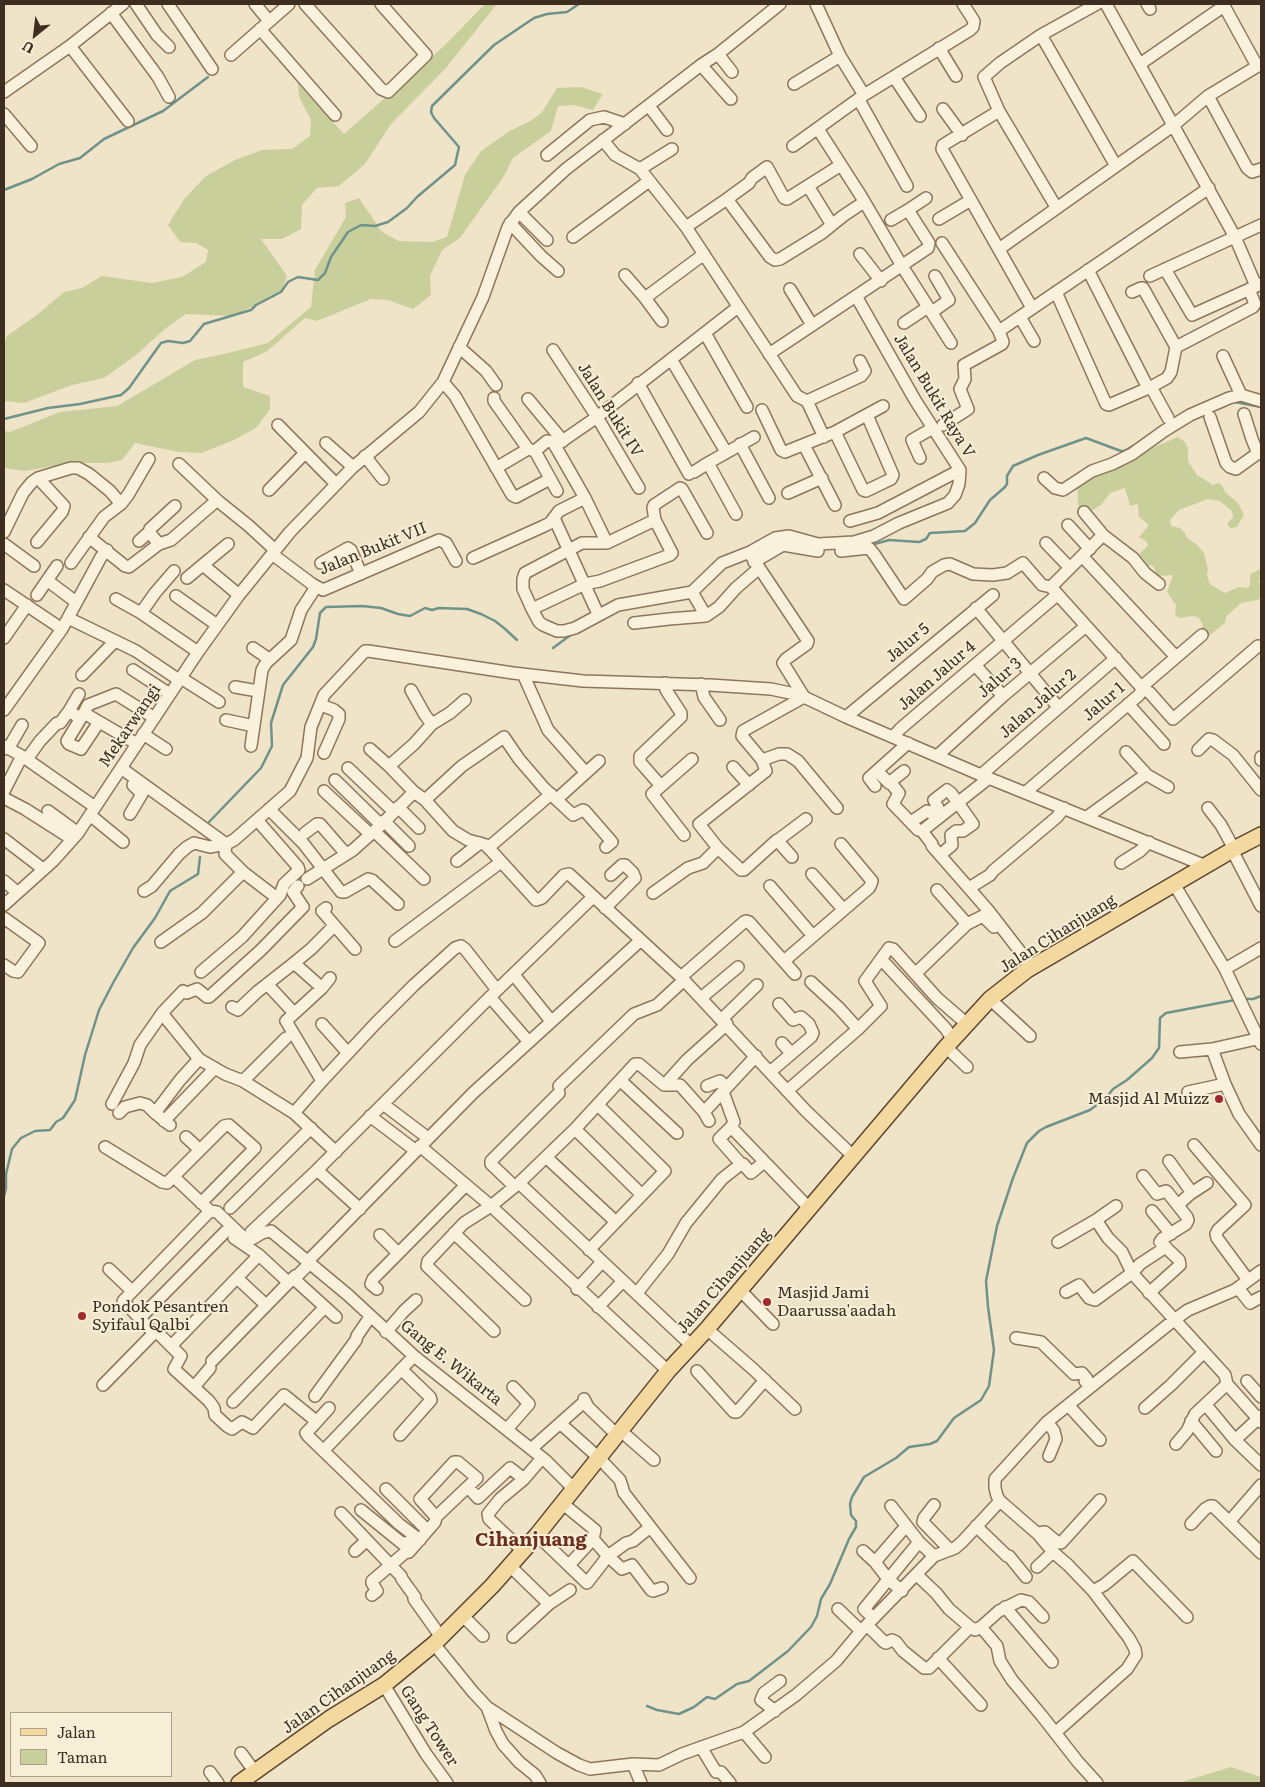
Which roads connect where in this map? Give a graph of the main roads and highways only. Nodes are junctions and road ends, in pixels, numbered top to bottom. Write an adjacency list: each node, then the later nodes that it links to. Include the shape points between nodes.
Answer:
1 (1261, 835): 2 (main road, Jalan Cihanjuang, via 1030,968 990,999 668,1371 537,1535 463,1616 384,1686 329,1719)
2 (239, 1783)

